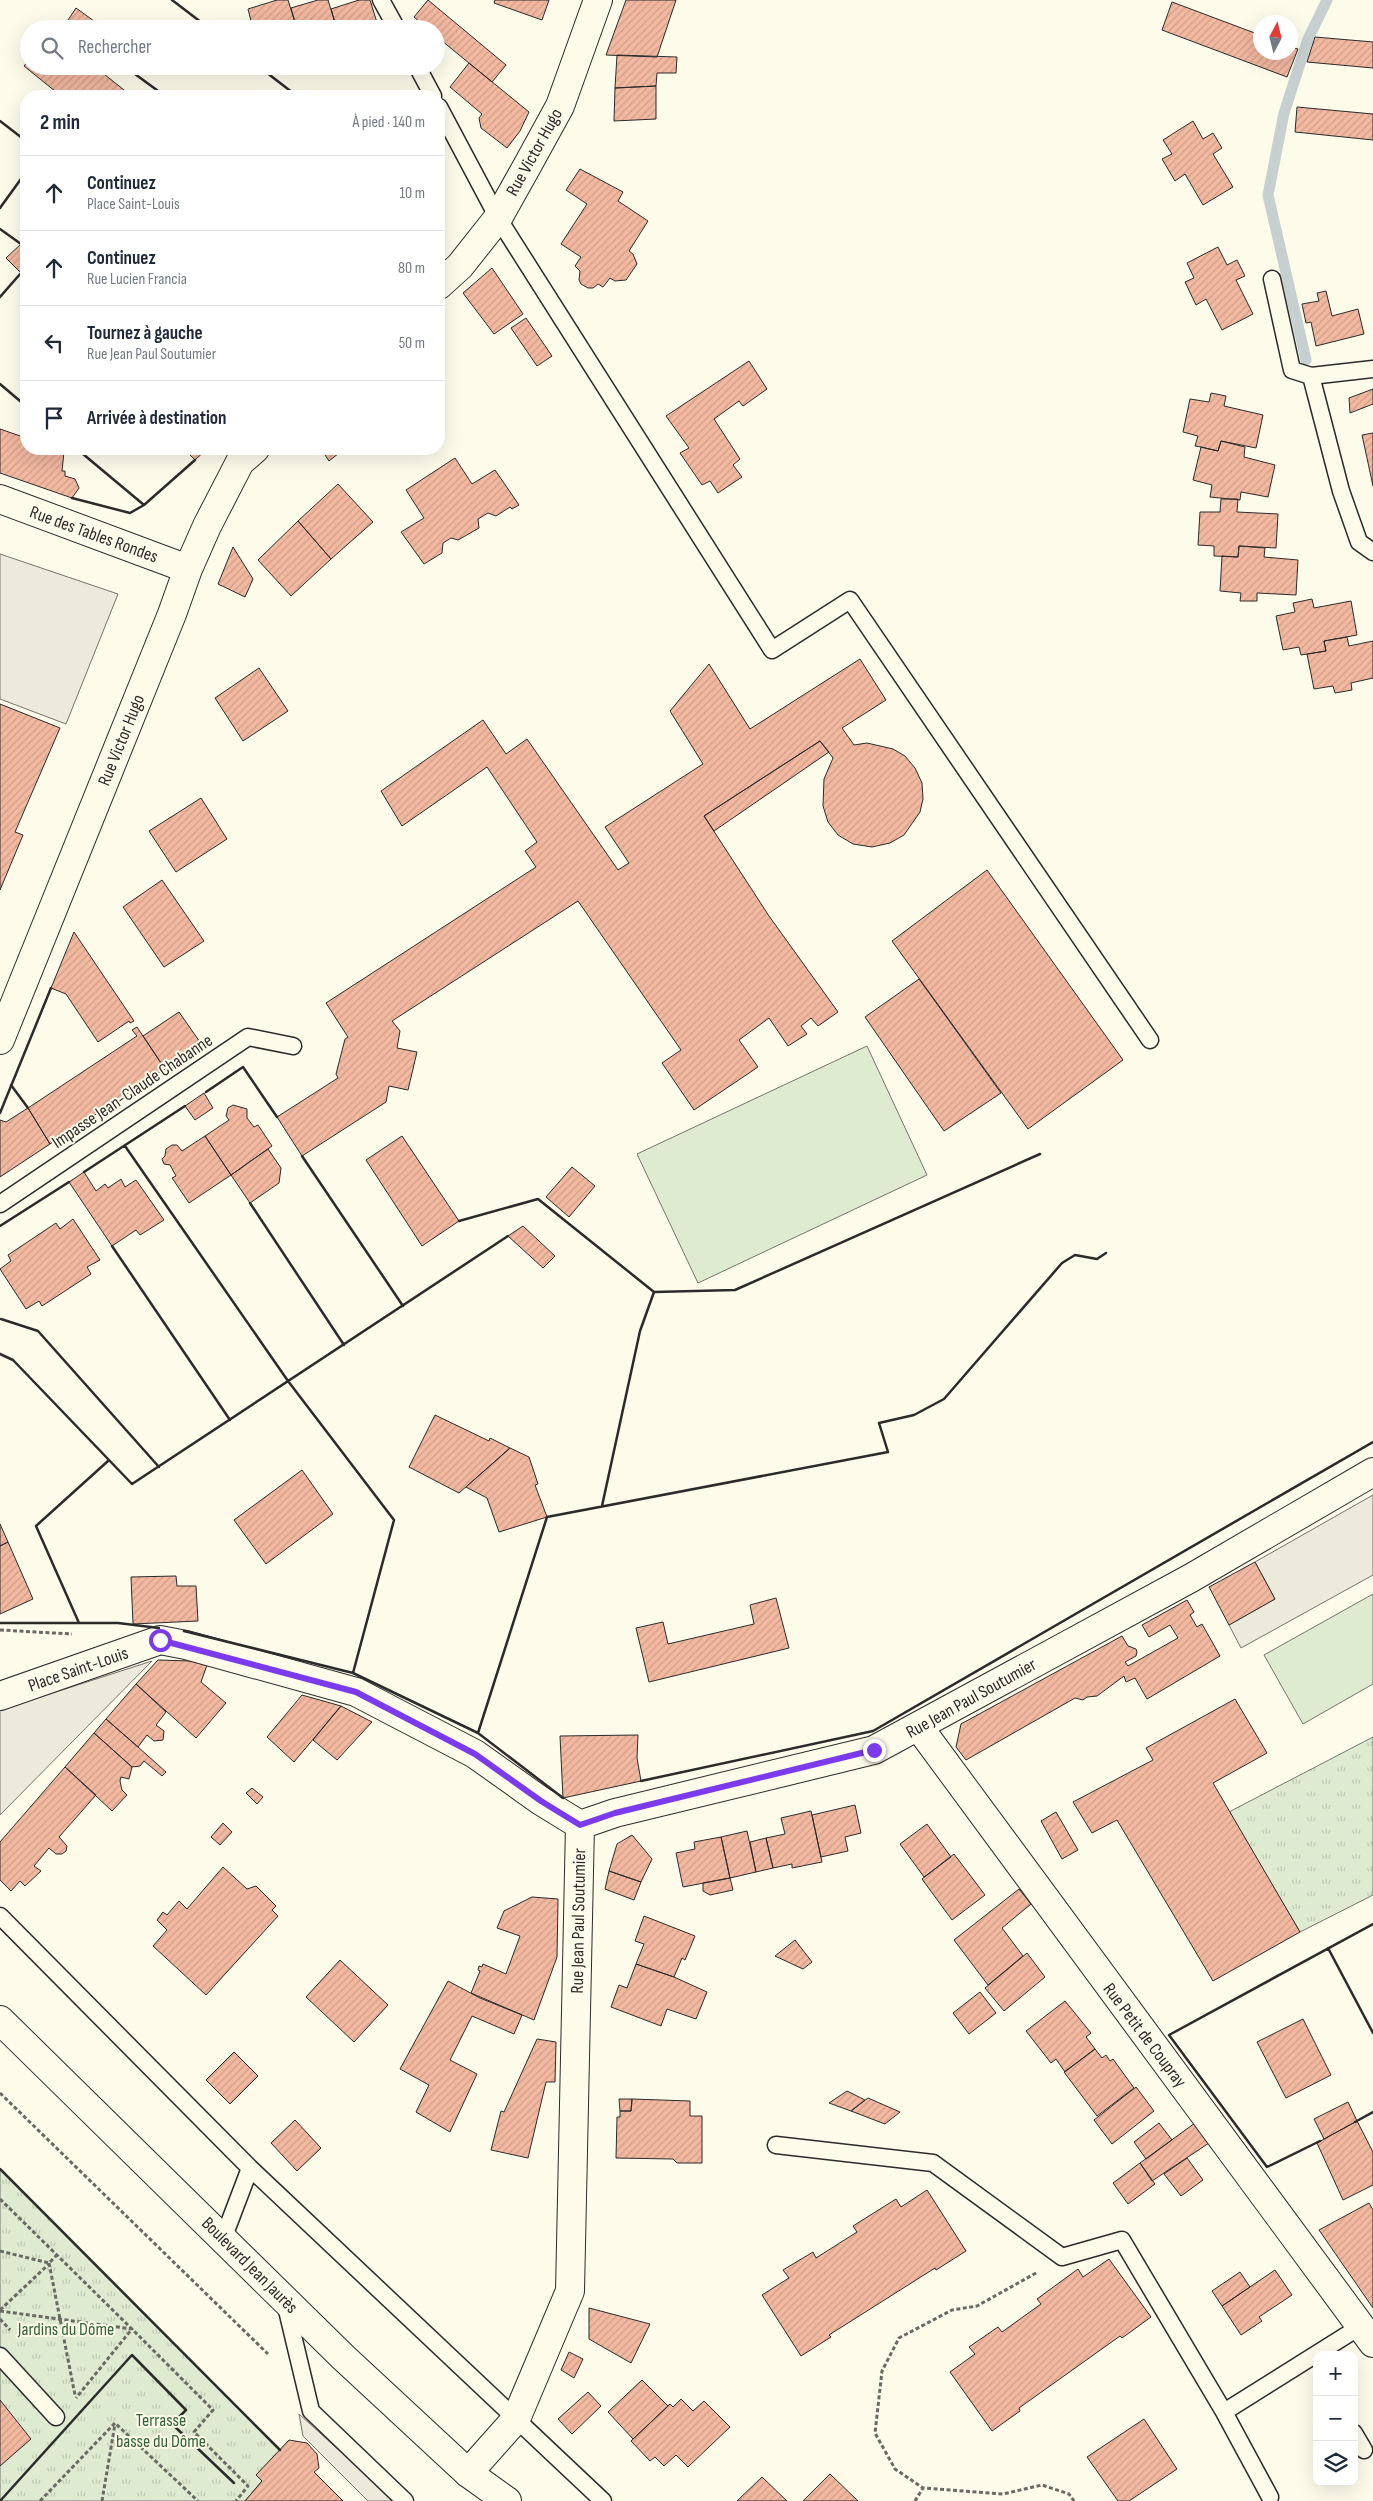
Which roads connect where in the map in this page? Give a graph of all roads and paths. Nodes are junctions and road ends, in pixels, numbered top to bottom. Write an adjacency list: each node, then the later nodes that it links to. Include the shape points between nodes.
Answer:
1 (381, 0): 3 (lane)
2 (598, 0): 7 (street, Rue Victor Hugo, via 560,106)
3 (392, 20)
4 (422, 75): 5 (lane)
5 (430, 90)
6 (445, 118): 7 (lane)
7 (498, 218): 9 (street, Rue Victor Hugo, via 460,266); 17 (lane, via 772,650 850,600)
8 (1272, 279): 11 (lane, via 1292,370)
9 (445, 280)
10 (1373, 369): 11 (lane)
11 (1312, 376): 14 (lane, via 1341,492 1360,542)
12 (248, 455): 15 (street, Rue Victor Hugo, via 240,462)
13 (0, 500): 15 (street, Rue des Tables Rondes)
14 (1373, 552)
15 (188, 569): 16 (street, Rue Victor Hugo)
16 (0, 1040)
17 (1150, 1040)
18 (293, 1046): 19 (lane, Impasse Jean-Claude Chabanne, via 248,1037)
19 (0, 1204)
20 (1373, 1472): 22 (street, Rue Jean Paul Soutumier, via 1191,1578)
21 (0, 1696): 23 (street, Place Saint-Louis, via 160,1640 356,1692 475,1754)
22 (918, 1726): 23 (street, Rue Jean Paul Soutumier, via 874,1750 615,1813); 41 (street, Rue Petit de Coupray)
23 (580, 1825): 50 (street, Rue Jean Paul Soutumier, via 570,2291)
24 (0, 1916): 28 (lane)
25 (0, 2020): 30 (street, Boulevard Jean Jaurès)
26 (0, 2093): 45 (path)
27 (776, 2145): 33 (lane, via 933,2163)
28 (250, 2168): 30 (lane); 50 (lane)
29 (0, 2199): 32 (path)
30 (223, 2239): 35 (street, Boulevard Jean Jaurès)
31 (0, 2251): 34 (path)
32 (57, 2255): 34 (path); 39 (path)
33 (1062, 2257): 48 (lane, via 1122,2240); 55 (path, via 977,2306 952,2310 899,2338 882,2371 875,2433 895,2468)
34 (49, 2263): 36 (path); 38 (path)
35 (285, 2300): 45 (lane); 54 (street, Boulevard Jean Jaurès)
36 (0, 2311): 38 (path)
37 (0, 2320): 40 (path)
38 (60, 2321): 39 (path); 47 (path)
39 (132, 2329): 47 (path); 60 (path, via 213,2410 194,2432 248,2486)
40 (14, 2334)
41 (1367, 2334): 42 (lane)
42 (1337, 2351)
43 (0, 2356): 49 (lane)
44 (1313, 2365): 48 (lane)
45 (304, 2390): 61 (lane, via 311,2411)
46 (69, 2391): 47 (path)
47 (76, 2398)
48 (1224, 2412): 56 (lane)
49 (56, 2417)
50 (516, 2419): 54 (street, Rue Jean Paul Soutumier); 63 (lane)
51 (115, 2423): 57 (path); 58 (path); 59 (path)
52 (1358, 2440): 53 (lane)
53 (1364, 2450)
54 (468, 2474): 62 (street, Boulevard Jean Jaurès)
55 (923, 2488): 64 (path); 65 (path, via 1004,2494 1042,2485 1069,2494)
56 (1270, 2497)
57 (40, 2501)
58 (102, 2501)
59 (198, 2501)
60 (236, 2501)
61 (405, 2501)
62 (507, 2501)
63 (603, 2501)
64 (915, 2501)
65 (1074, 2501)

